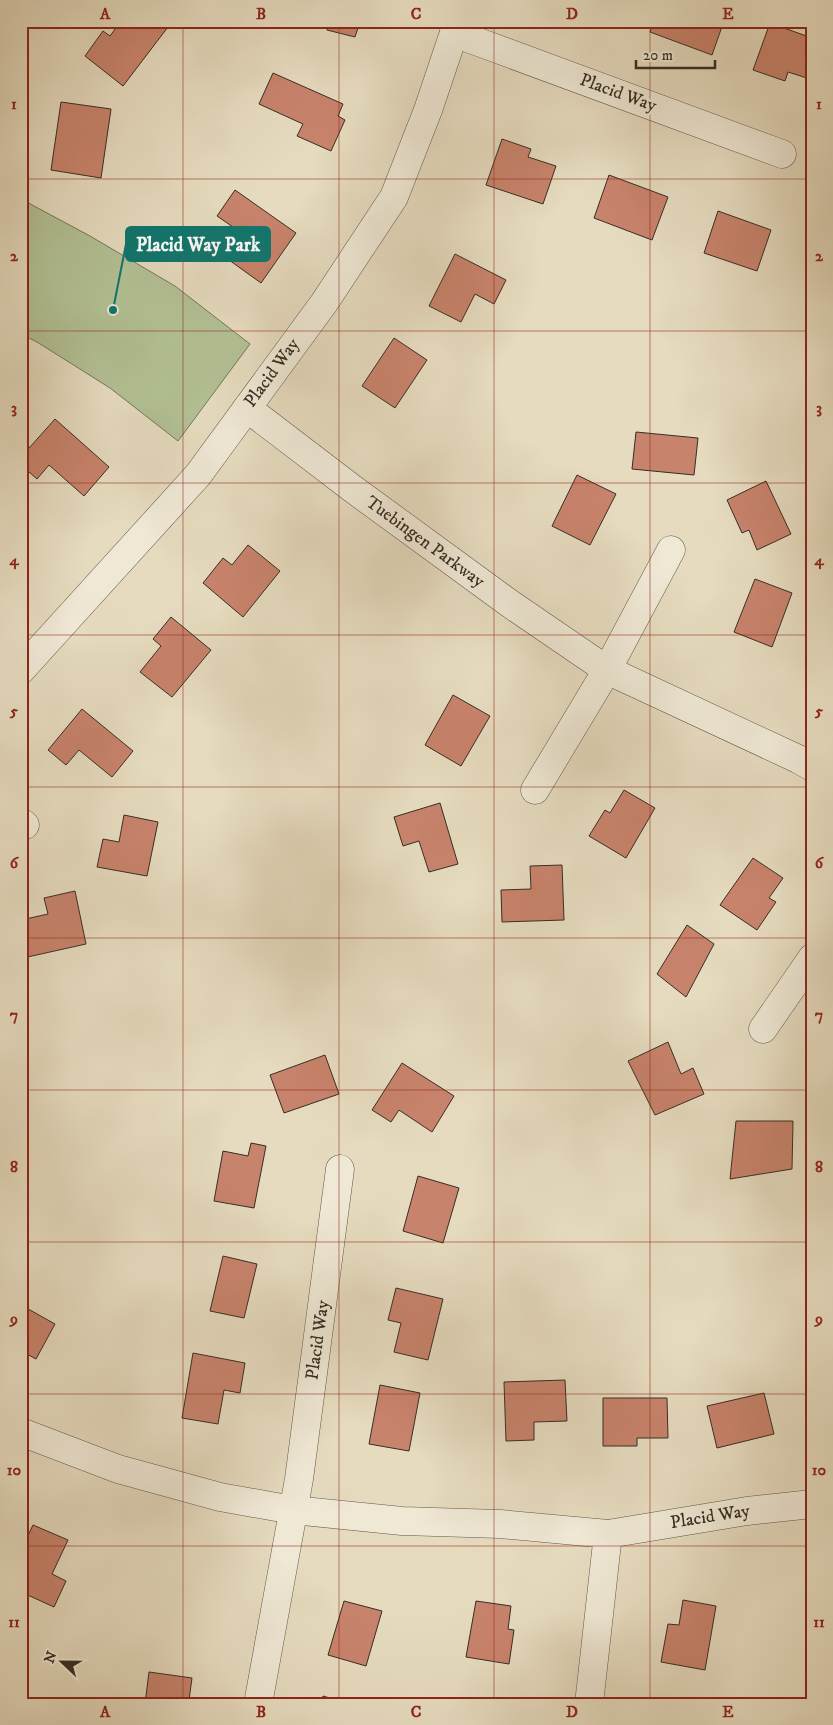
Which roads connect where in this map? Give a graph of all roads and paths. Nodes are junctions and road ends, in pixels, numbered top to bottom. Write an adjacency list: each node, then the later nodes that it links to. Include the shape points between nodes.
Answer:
1 (456, 27): 2 (street, Placid Way); 3 (street, Placid Way, via 394,198)
2 (782, 154)
3 (248, 408): 5 (street, Placid Way, via 198,475); 6 (street, Tuebingen Parkway, via 352,489)
4 (671, 550): 6 (street)
5 (21, 670)
6 (607, 670): 7 (street, Tuebingen Parkway); 8 (street)
7 (812, 768)
8 (534, 790)
9 (812, 958): 10 (street)
10 (763, 1029)
11 (340, 1169): 14 (street, Placid Way)
12 (21, 1432): 14 (street, Placid Way, via 118,1469 220,1497)
13 (812, 1504): 15 (street, Placid Way, via 747,1511)
14 (294, 1510): 15 (street, Placid Way, via 402,1521 500,1524); 16 (street, Placid Way)
15 (608, 1534): 17 (street)
16 (258, 1704)
17 (589, 1704)

